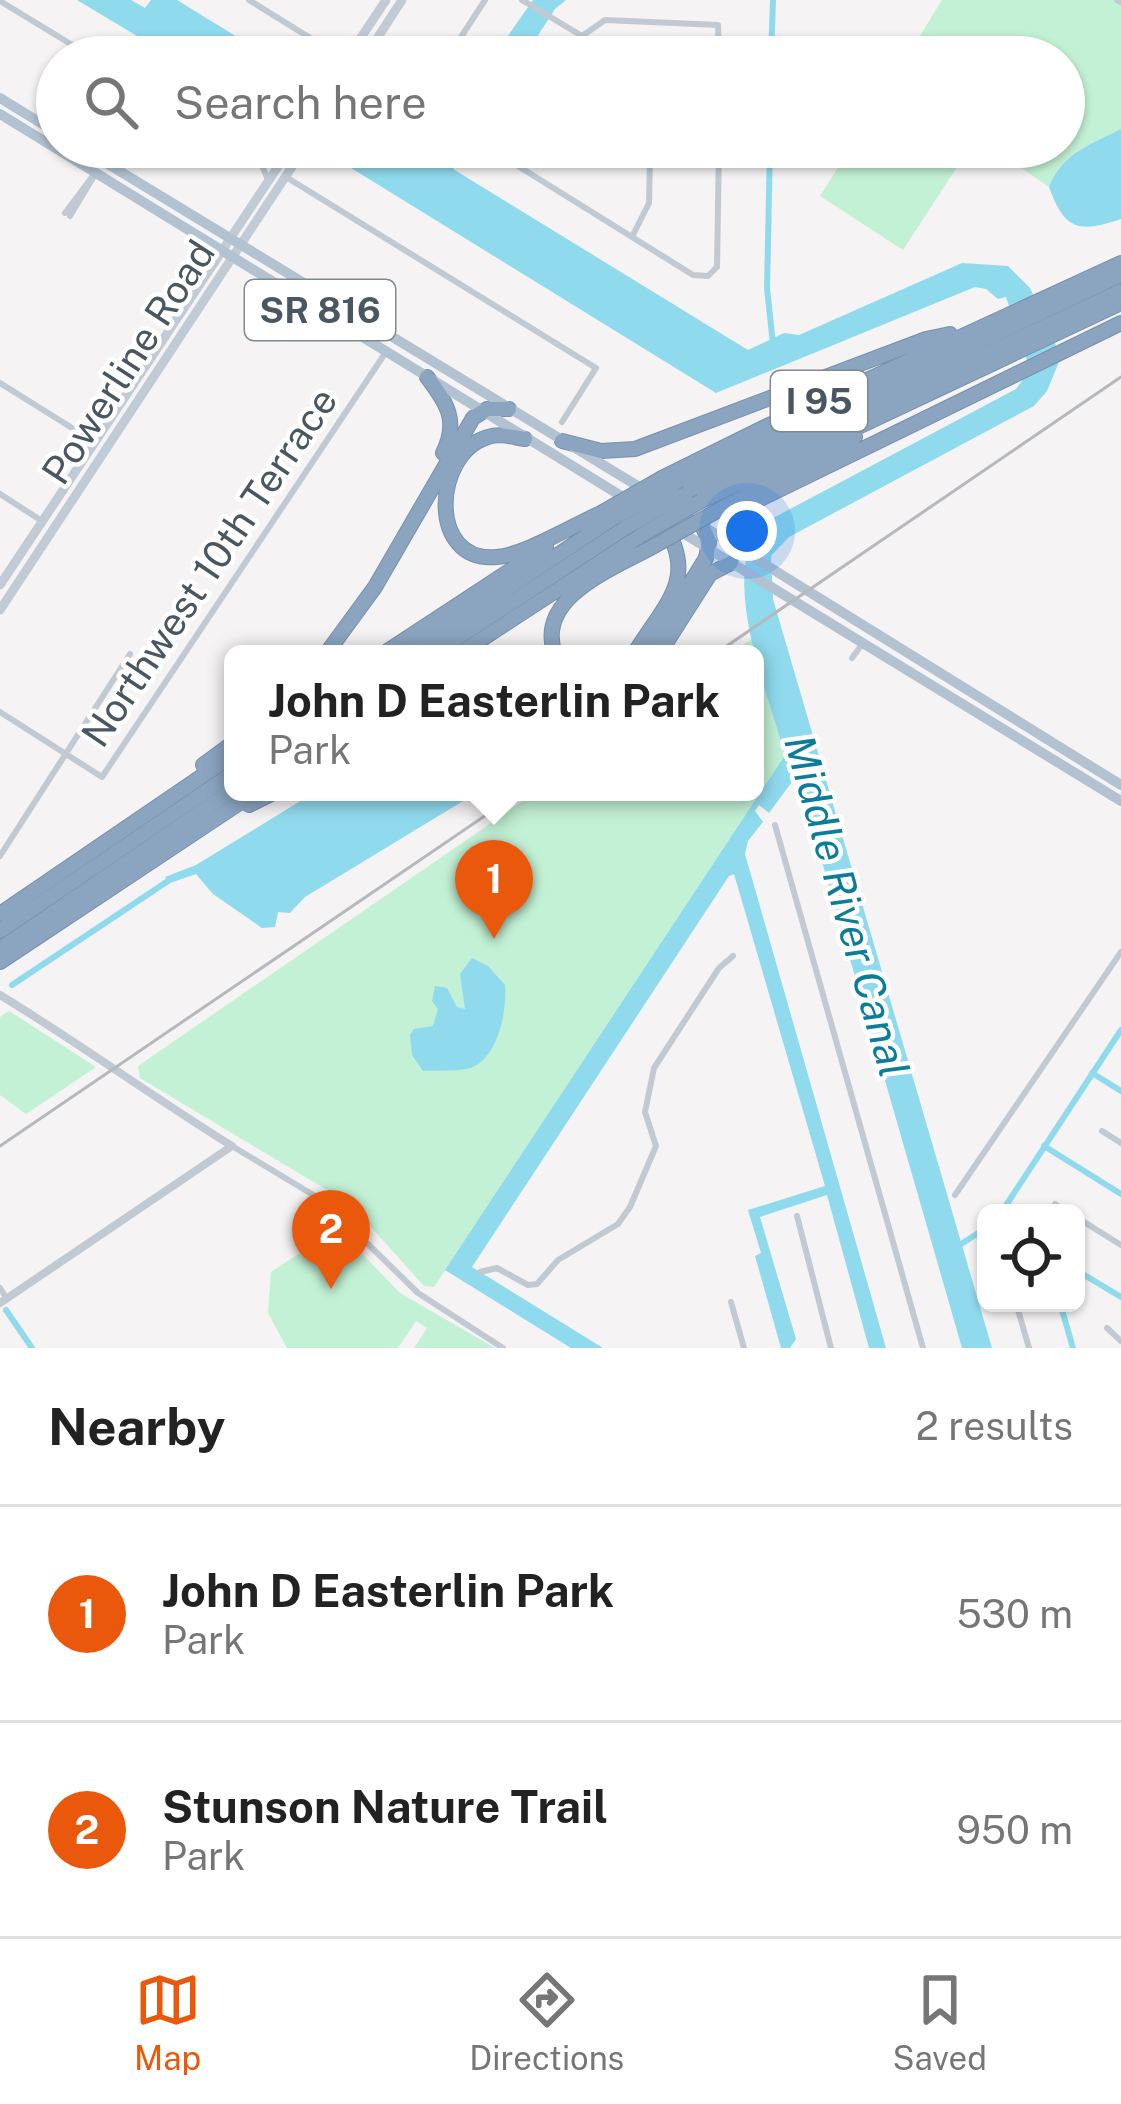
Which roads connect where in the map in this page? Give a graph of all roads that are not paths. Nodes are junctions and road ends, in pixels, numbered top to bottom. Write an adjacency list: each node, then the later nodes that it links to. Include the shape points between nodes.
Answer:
1 (249, 0): 8 (street)
2 (386, 0): 9 (main road)
3 (402, 0): 10 (main road)
4 (484, 0): 11 (street)
5 (523, 0): 12 (street)
6 (0, 1): 7 (street)
7 (58, 36)
8 (310, 36)
9 (360, 36)
10 (379, 36)
11 (461, 36)
12 (582, 36): 13 (street, via 605,20 718,25)
13 (718, 36)
14 (2, 105): 15 (main road, SR 816); 16 (main road, SR 816)
15 (36, 122)
16 (36, 130)
17 (87, 168): 26 (main road, SR 816)
18 (113, 168): 26 (main road); 31 (main road, SR 816)
19 (263, 168): 28 (street)
20 (277, 168): 28 (main road, Powerline Road)
21 (287, 168): 27 (main road)
22 (292, 168): 27 (main road, Powerline Road)
23 (521, 168): 30 (street)
24 (650, 168): 30 (street, via 649,203)
25 (719, 168): 30 (street, via 717,267 708,276)
26 (90, 170): 29 (street); 31 (main road, SR 816)
27 (286, 177): 31 (main road, Powerline Road); 50 (street, via 596,368)
28 (268, 180): 31 (main road, Powerline Road)
29 (68, 215)
30 (632, 237)
31 (231, 248): 40 (main road, SR 816); 41 (main road, SR 816); 44 (main road, Powerline Road); 47 (main road, Powerline Road)
32 (1121, 263): 36 (highway, I 95)
33 (1121, 275): 36 (highway)
34 (1121, 291): 36 (highway)
35 (1121, 303): 36 (highway, I 95)
36 (1046, 317): 39 (highway, I 95); 39 (highway, I 95)
37 (1121, 322): 66 (highway, via 746,506 736,522)
38 (978, 328): 39 (highway, I 95); 53 (highway, via 635,449 601,451); 55 (highway, I 95)
39 (1019, 330): 46 (highway, I 95); 55 (highway)
40 (411, 350): 41 (main road); 48 (main road, SR 816)
41 (386, 352): 42 (main road, SR 816); 89 (street, Northwest 10th Terrace, via 102,777)
42 (428, 377): 49 (main road, SR 816); 58 (highway, via 446,402 452,430)
43 (0, 382): 54 (street)
44 (134, 382): 45 (main road, Powerline Road); 47 (main road)
45 (126, 394): 51 (main road); 54 (main road, Powerline Road)
46 (915, 399): 55 (highway, I 95); 77 (highway, bridge, via 565,601 551,628)
47 (138, 400): 51 (main road, Powerline Road)
48 (509, 410): 49 (highway); 53 (main road, SR 816)
49 (480, 411): 52 (main road, SR 816); 58 (highway)
50 (562, 422)
51 (122, 425): 63 (main road, Powerline Road)
52 (525, 439): 59 (main road, SR 816); 61 (highway, via 487,437 461,458 445,513 460,546 504,556)
53 (562, 440): 62 (main road, SR 816)
54 (94, 442): 57 (main road, Powerline Road)
55 (681, 489): 61 (highway, I 95, bridge); 61 (highway, I 95, bridge)
56 (0, 494): 60 (street)
57 (55, 501): 60 (main road, Powerline Road); 63 (main road)
58 (418, 509): 72 (highway)
59 (661, 520): 65 (main road, SR 816); 78 (highway, via 678,548 680,574)
60 (42, 521): 64 (main road); 67 (main road, Powerline Road)
61 (619, 524): 73 (highway, I 95); 74 (highway); 75 (highway); 76 (highway, I 95)
62 (702, 525): 65 (highway); 66 (main road, SR 816)
63 (55, 527): 64 (main road, Powerline Road)
64 (40, 549): 68 (main road, Powerline Road)
65 (709, 549): 66 (main road, SR 816); 79 (highway)
66 (738, 561): 69 (main road, SR 816); 71 (main road, SR 816); 80 (highway, via 712,571)
67 (0, 585)
68 (0, 610)
69 (854, 621): 70 (main road, SR 816); 71 (main road)
70 (884, 640): 71 (main road); 83 (main road, SR 816)
71 (862, 643): 82 (street); 84 (main road, SR 816)
72 (333, 645)
73 (399, 645)
74 (422, 645)
75 (446, 645)
76 (470, 645)
77 (554, 645)
78 (639, 645)
79 (652, 645)
80 (665, 645)
81 (130, 654): 89 (street)
82 (853, 658)
83 (974, 695): 84 (main road); 86 (main road, SR 816)
84 (953, 698): 87 (main road, SR 816)
85 (0, 712): 89 (street)
86 (1031, 729): 87 (main road); 92 (main road, SR 816)
87 (1012, 734): 96 (main road, SR 816)
88 (224, 749): 98 (highway)
89 (66, 754): 100 (street)
90 (224, 767): 98 (highway)
91 (224, 768): 103 (highway)
92 (1121, 785)
93 (224, 796): 104 (highway)
94 (242, 801): 99 (highway)
95 (257, 801): 99 (highway)
96 (1121, 801)
97 (775, 825): 126 (street)
98 (119, 832): 102 (highway)
99 (196, 832): 107 (highway)
100 (3, 845): 101 (street)
101 (0, 856)
102 (0, 914)
103 (0, 931)
104 (0, 949)
105 (1121, 952): 112 (street)
106 (733, 956): 116 (street, via 654,1068 645,1112 656,1147 625,1215 537,1284 501,1269)
107 (0, 962)
108 (0, 995): 111 (street)
109 (1102, 1131): 110 (street)
110 (1121, 1143)
111 (232, 1146): 118 (street); 123 (street, via 326,1202 418,1293)
112 (956, 1195)
113 (797, 1216): 125 (street)
114 (1085, 1222): 115 (street)
115 (1121, 1245)
116 (485, 1272)
117 (0, 1288): 118 (street)
118 (3, 1301)
119 (731, 1302): 124 (street)
120 (1019, 1312): 127 (street)
121 (1107, 1328): 122 (street)
122 (1121, 1341)
123 (503, 1348)
124 (744, 1348)
125 (832, 1348)
126 (923, 1348)
127 (1029, 1348)

